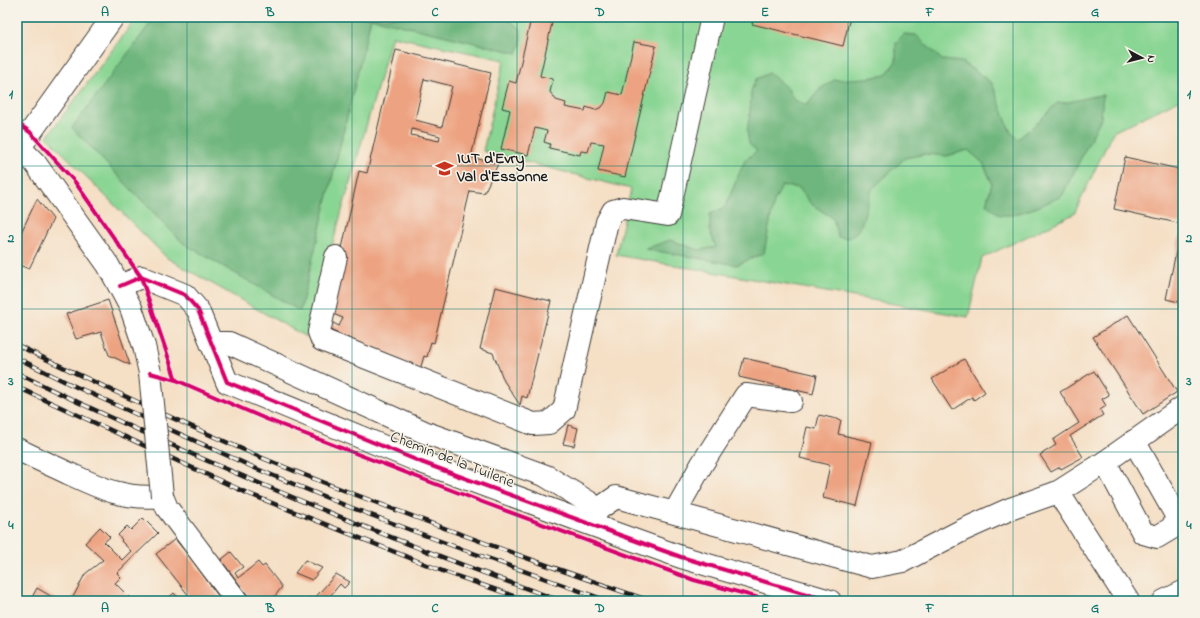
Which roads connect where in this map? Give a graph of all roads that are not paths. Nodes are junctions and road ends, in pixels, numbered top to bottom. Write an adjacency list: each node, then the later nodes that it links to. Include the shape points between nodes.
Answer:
1 (113, 17): 3 (street)
2 (712, 17): 4 (street, via 668,215 623,208 613,211 607,222 564,410 549,423 533,424 322,340 319,332)
3 (18, 146): 5 (street, via 34,163 95,246)
4 (336, 258)
5 (120, 286): 6 (street, Chemin de la Tuilerie, via 142,277 185,296 198,310); 13 (street, bridge, via 134,316 150,373)
6 (211, 343): 15 (street, via 229,344 424,432 546,476 590,503); 15 (street, Chemin de la Tuilerie, via 227,382 421,462)
7 (791, 401): 14 (street, via 746,395)
8 (1183, 407): 9 (street)
9 (1134, 442): 11 (street); 11 (street, via 1176,516 1172,528 1157,537 1144,533)
10 (17, 450): 13 (street, via 105,490 148,498)
11 (1105, 462): 12 (street)
12 (1058, 492): 14 (street, via 1010,509 903,561 872,566); 19 (street)
13 (162, 496): 17 (street, via 167,508)
14 (675, 512): 15 (street, via 616,497)
15 (595, 517): 18 (street, Chemin de la Tuilerie, via 681,557)
16 (1183, 592): 20 (street)
17 (237, 601)
18 (830, 601)
19 (1128, 601)
20 (1164, 601)

